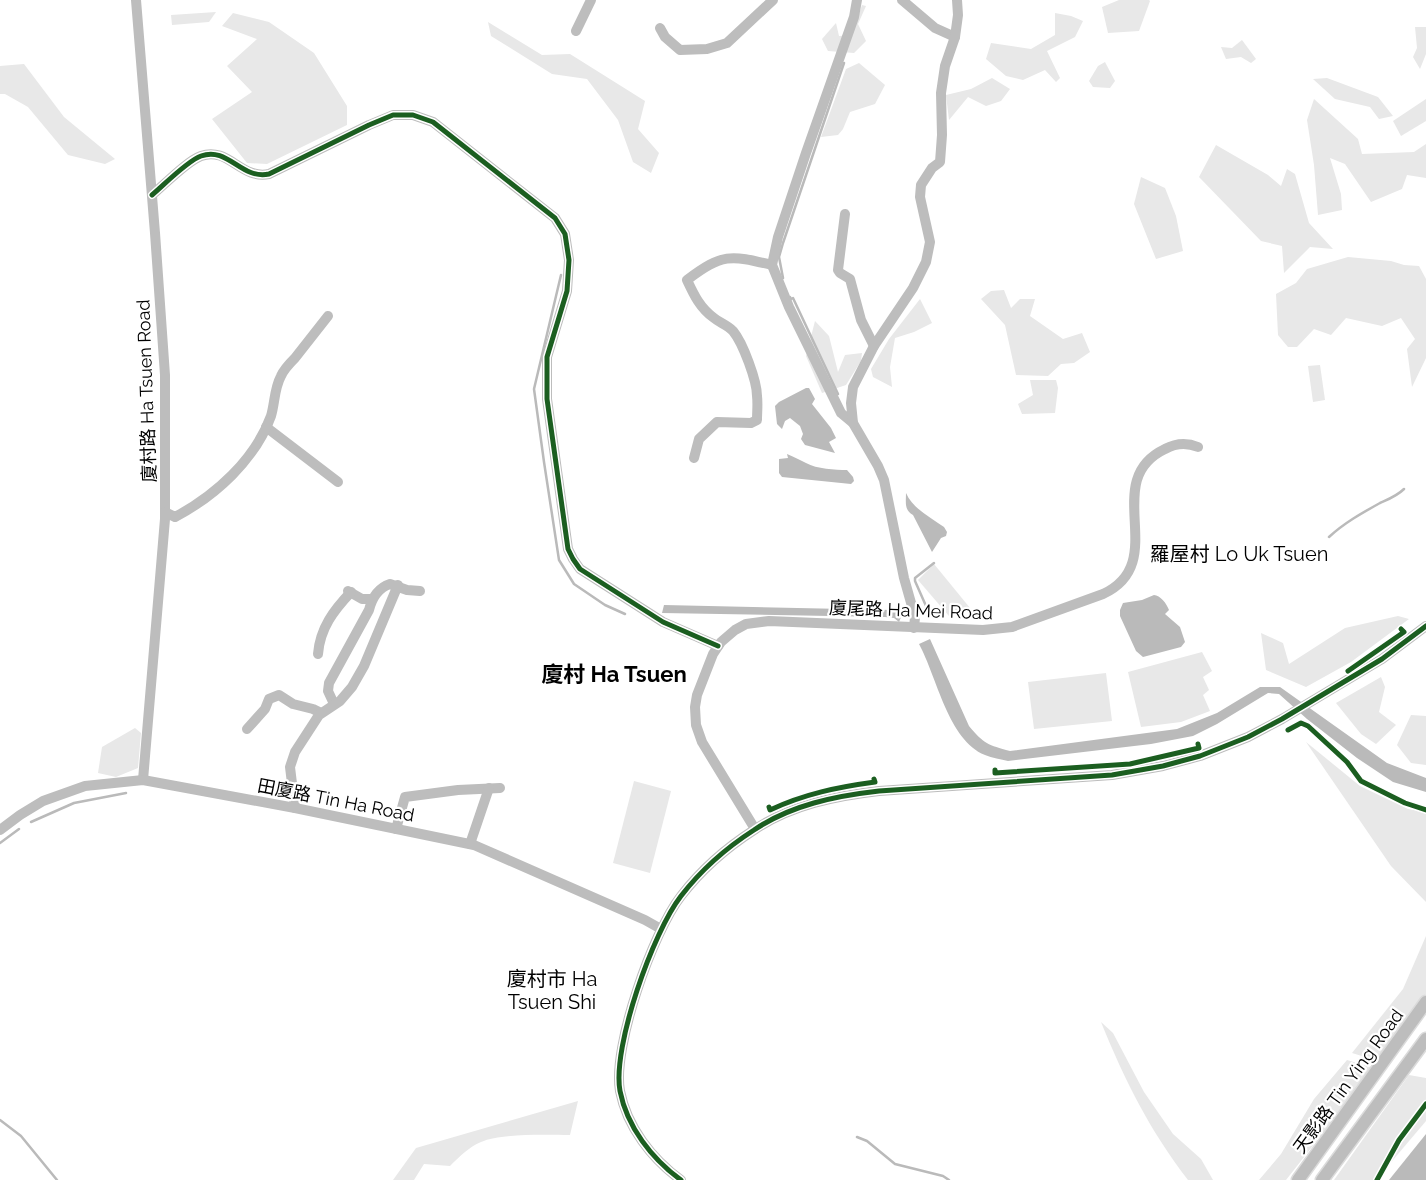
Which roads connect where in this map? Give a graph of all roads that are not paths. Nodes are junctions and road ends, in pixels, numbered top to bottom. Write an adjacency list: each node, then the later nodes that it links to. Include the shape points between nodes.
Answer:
1 (136, 0): 10 (street, 廈村路 Ha Tsuen Road)
2 (591, 0): 8 (street)
3 (773, 0): 7 (street, via 727,43 708,49 680,50)
4 (857, 0): 12 (street, via 854,17 778,237)
5 (902, 0): 9 (street, via 935,28)
6 (957, 0): 9 (street)
7 (660, 28)
8 (576, 31)
9 (955, 37): 14 (street, via 944,66 940,162 921,185 920,197 930,242 926,262 914,288)
10 (152, 195): 20 (street, 廈村路 Ha Tsuen Road, via 165,375); 26 (street, via 200,156 218,154 254,175 262,176 393,115 413,115 433,122 555,218 565,234 569,260 567,291 547,357 547,399 568,549 580,569 663,622)
11 (844, 214): 14 (street, via 838,270 850,279 861,320)
12 (772, 265): 15 (street, via 840,413); 18 (street, via 741,257 727,258 713,262 687,280 698,303 735,333 747,356 758,395 757,420 751,423 716,422 699,439)
13 (328, 316): 16 (street, via 281,374)
14 (874, 346): 15 (street, via 853,387)
15 (854, 423): 25 (street, via 884,480 915,617)
16 (266, 427): 19 (street); 20 (street, via 243,462 215,490 175,516)
17 (1198, 447): 25 (street, 廈尾路 Ha Mei Road, via 1189,443 1166,448 1138,475 1133,494 1136,544 1133,559 1125,576 1113,588 1005,628)
18 (694, 458)
19 (338, 482)
20 (165, 512): 31 (street, 廈村路 Ha Tsuen Road)
21 (398, 585): 22 (street); 23 (street, via 384,586); 28 (street, via 364,666 352,687)
22 (420, 591)
23 (372, 599): 27 (street, via 362,599 350,592 328,621 319,639); 28 (street, via 328,683)
24 (1426, 626): 36 (street, via 1382,659 1296,711 1262,730 1200,756 1162,766 1076,779 847,795 790,811)
25 (914, 628): 26 (street, 廈尾路 Ha Mei Road, via 758,622 735,630)
26 (718, 646): 36 (street, 廈尾路 Ha Mei Road, via 697,695 696,725 702,742)
27 (318, 654)
28 (334, 704): 29 (street)
29 (321, 713): 30 (street, via 293,704 278,694 269,699 265,709); 34 (street, via 295,752 290,767)
30 (247, 729)
31 (143, 780): 34 (street, 田廈路 Tin Ha Road); 37 (street, 田廈路 Tin Ha Road, via 85,786 43,801)
32 (489, 788): 33 (street); 35 (street, via 405,797); 38 (street)
33 (500, 788)
34 (295, 808): 35 (street, 田廈路 Tin Ha Road)
35 (396, 829): 38 (street, 田廈路 Tin Ha Road)
36 (755, 829): 39 (street, via 703,871 681,896)
37 (0, 830)
38 (470, 844): 39 (street, 田廈路 Tin Ha Road)
39 (661, 929): 42 (street, via 624,1038 620,1090 624,1107 639,1136 659,1161)
40 (1426, 1002): 43 (main road, 天影路 Tin Ying Road)
41 (1426, 1039): 44 (main road)
42 (681, 1180)
43 (1298, 1180)
44 (1322, 1180)

